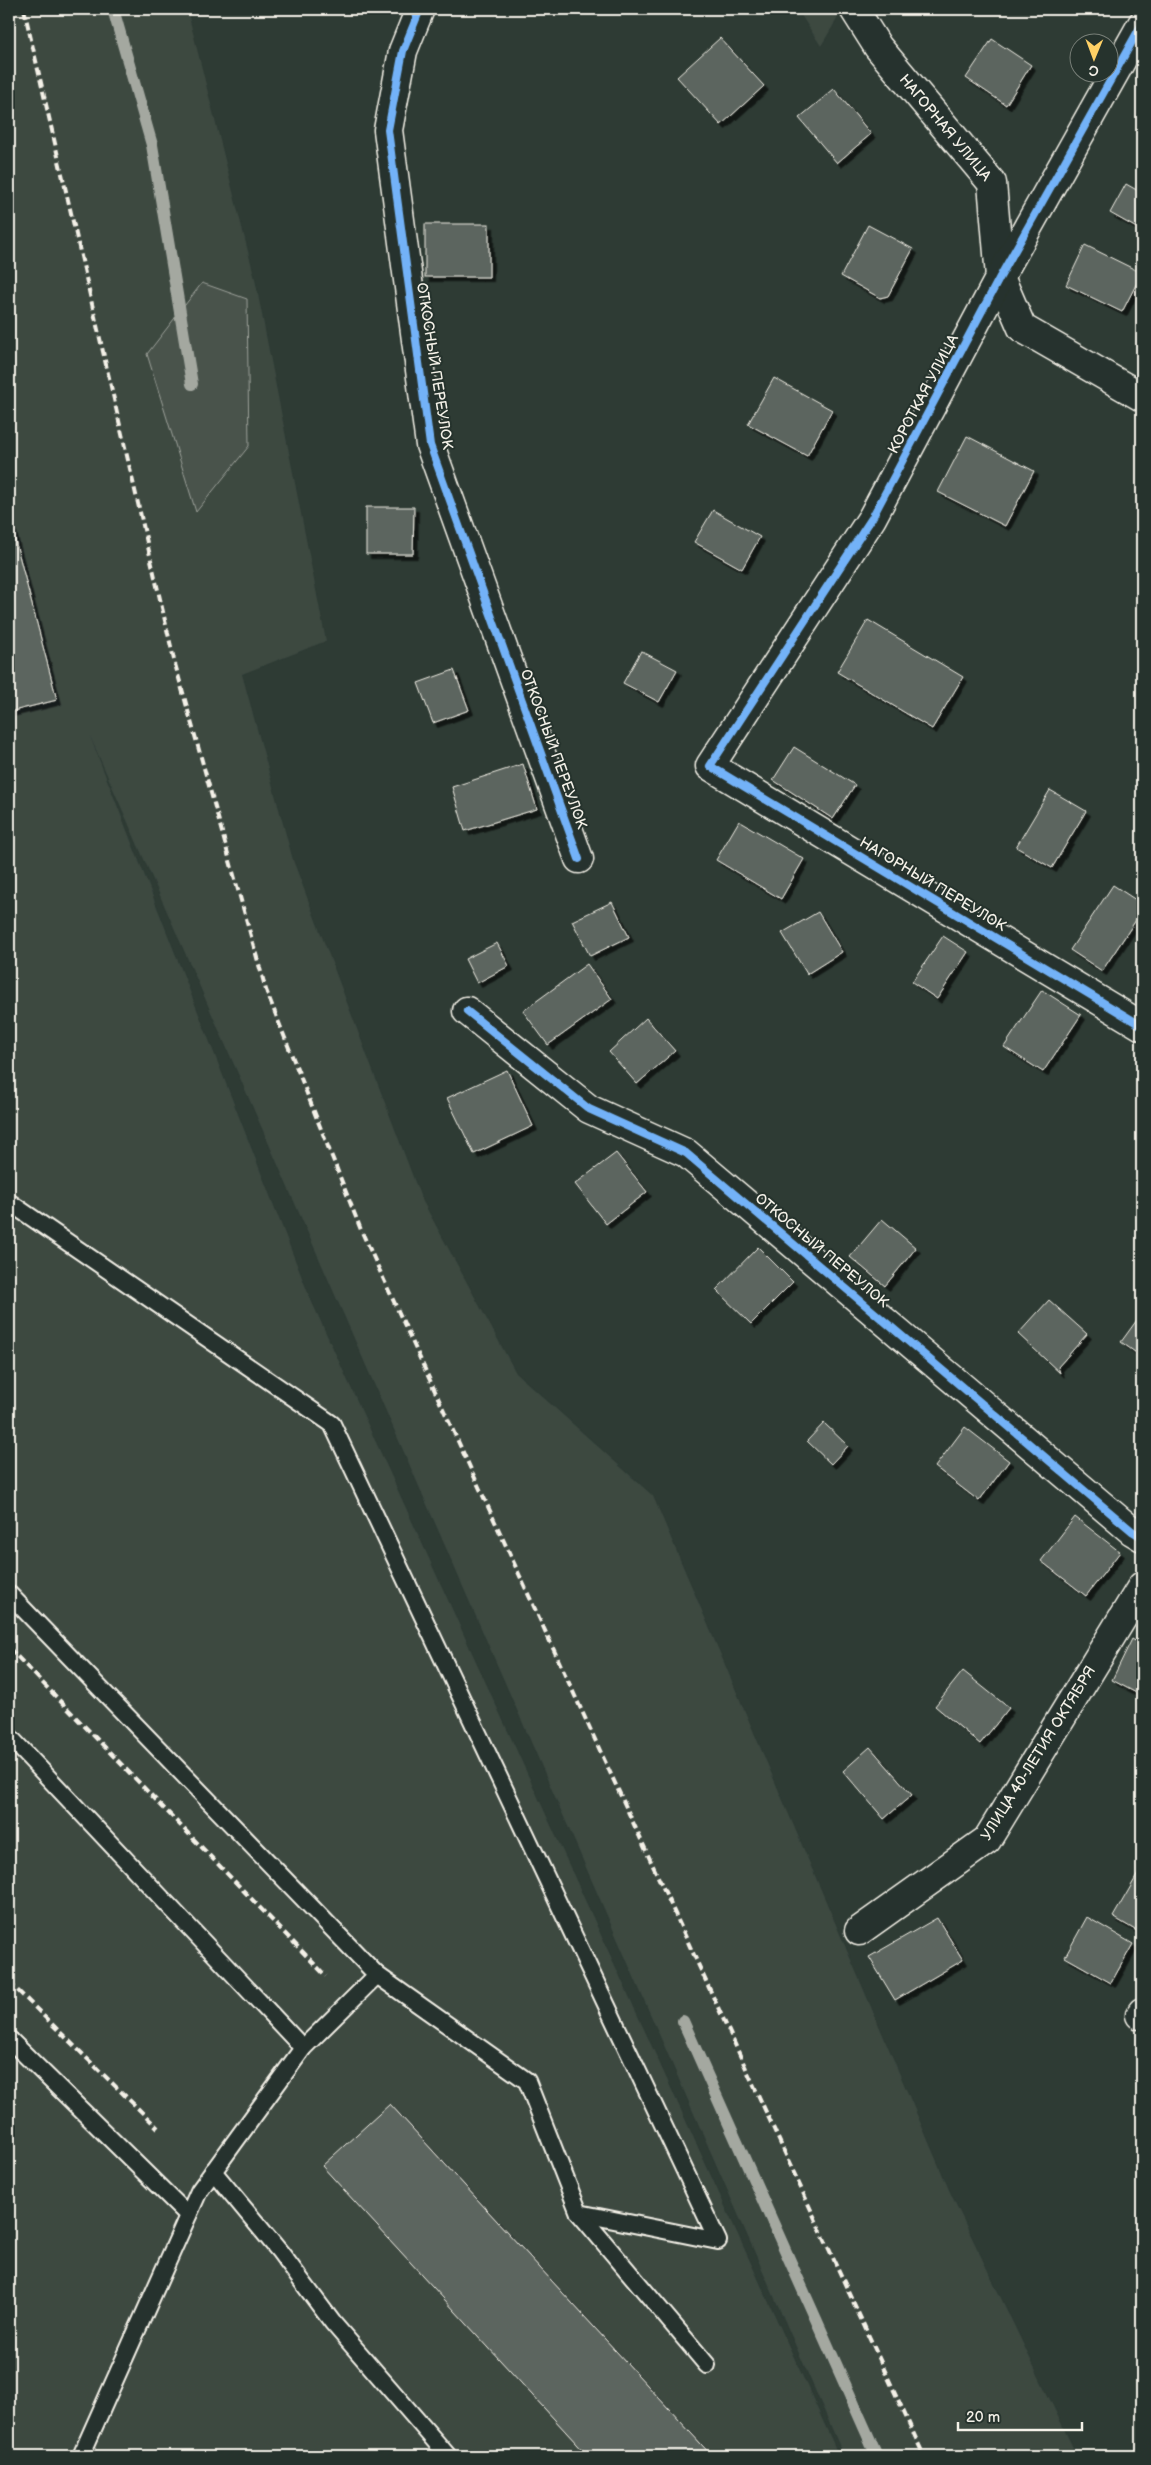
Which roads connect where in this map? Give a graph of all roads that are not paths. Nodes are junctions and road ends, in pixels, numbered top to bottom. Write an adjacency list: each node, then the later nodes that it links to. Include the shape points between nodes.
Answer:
1 (420, 9): 7 (street, ОТКОСНЫЙ ПЕРЕУЛОК, via 403,51 388,130 430,445)
2 (854, 9): 4 (street, НАГОРНАЯ УЛИЦА, via 878,47 992,183)
3 (1142, 24): 4 (street, КОРОТКАЯ УЛИЦА)
4 (1000, 277): 5 (street, НАГОРНАЯ УЛИЦА, via 1022,328); 6 (street, КОРОТКАЯ УЛИЦА, via 872,518)
5 (1142, 397)
6 (710, 766): 9 (street, НАГОРНЫЙ ПЕРЕУЛОК)
7 (579, 859)
8 (467, 1011): 11 (street, ОТКОСНЫЙ ПЕРЕУЛОК, via 589,1109 686,1153)
9 (1142, 1026)
10 (9, 1202): 20 (lane, via 332,1424 718,2241)
11 (1139, 1527)
12 (1142, 1586): 15 (street, УЛИЦА 40-ЛЕТИЯ ОКТЯБРЯ, via 987,1840)
13 (9, 1594): 16 (lane)
14 (9, 1736): 18 (lane)
15 (859, 1931)
16 (377, 1975): 18 (lane); 20 (lane, via 527,2081)
17 (9, 2039): 21 (lane)
18 (303, 2048): 19 (lane)
19 (213, 2171): 21 (lane); 24 (lane, via 333,2323)
20 (579, 2214): 22 (lane)
21 (188, 2215): 23 (lane)
22 (707, 2365)
23 (81, 2456)
24 (448, 2456)

